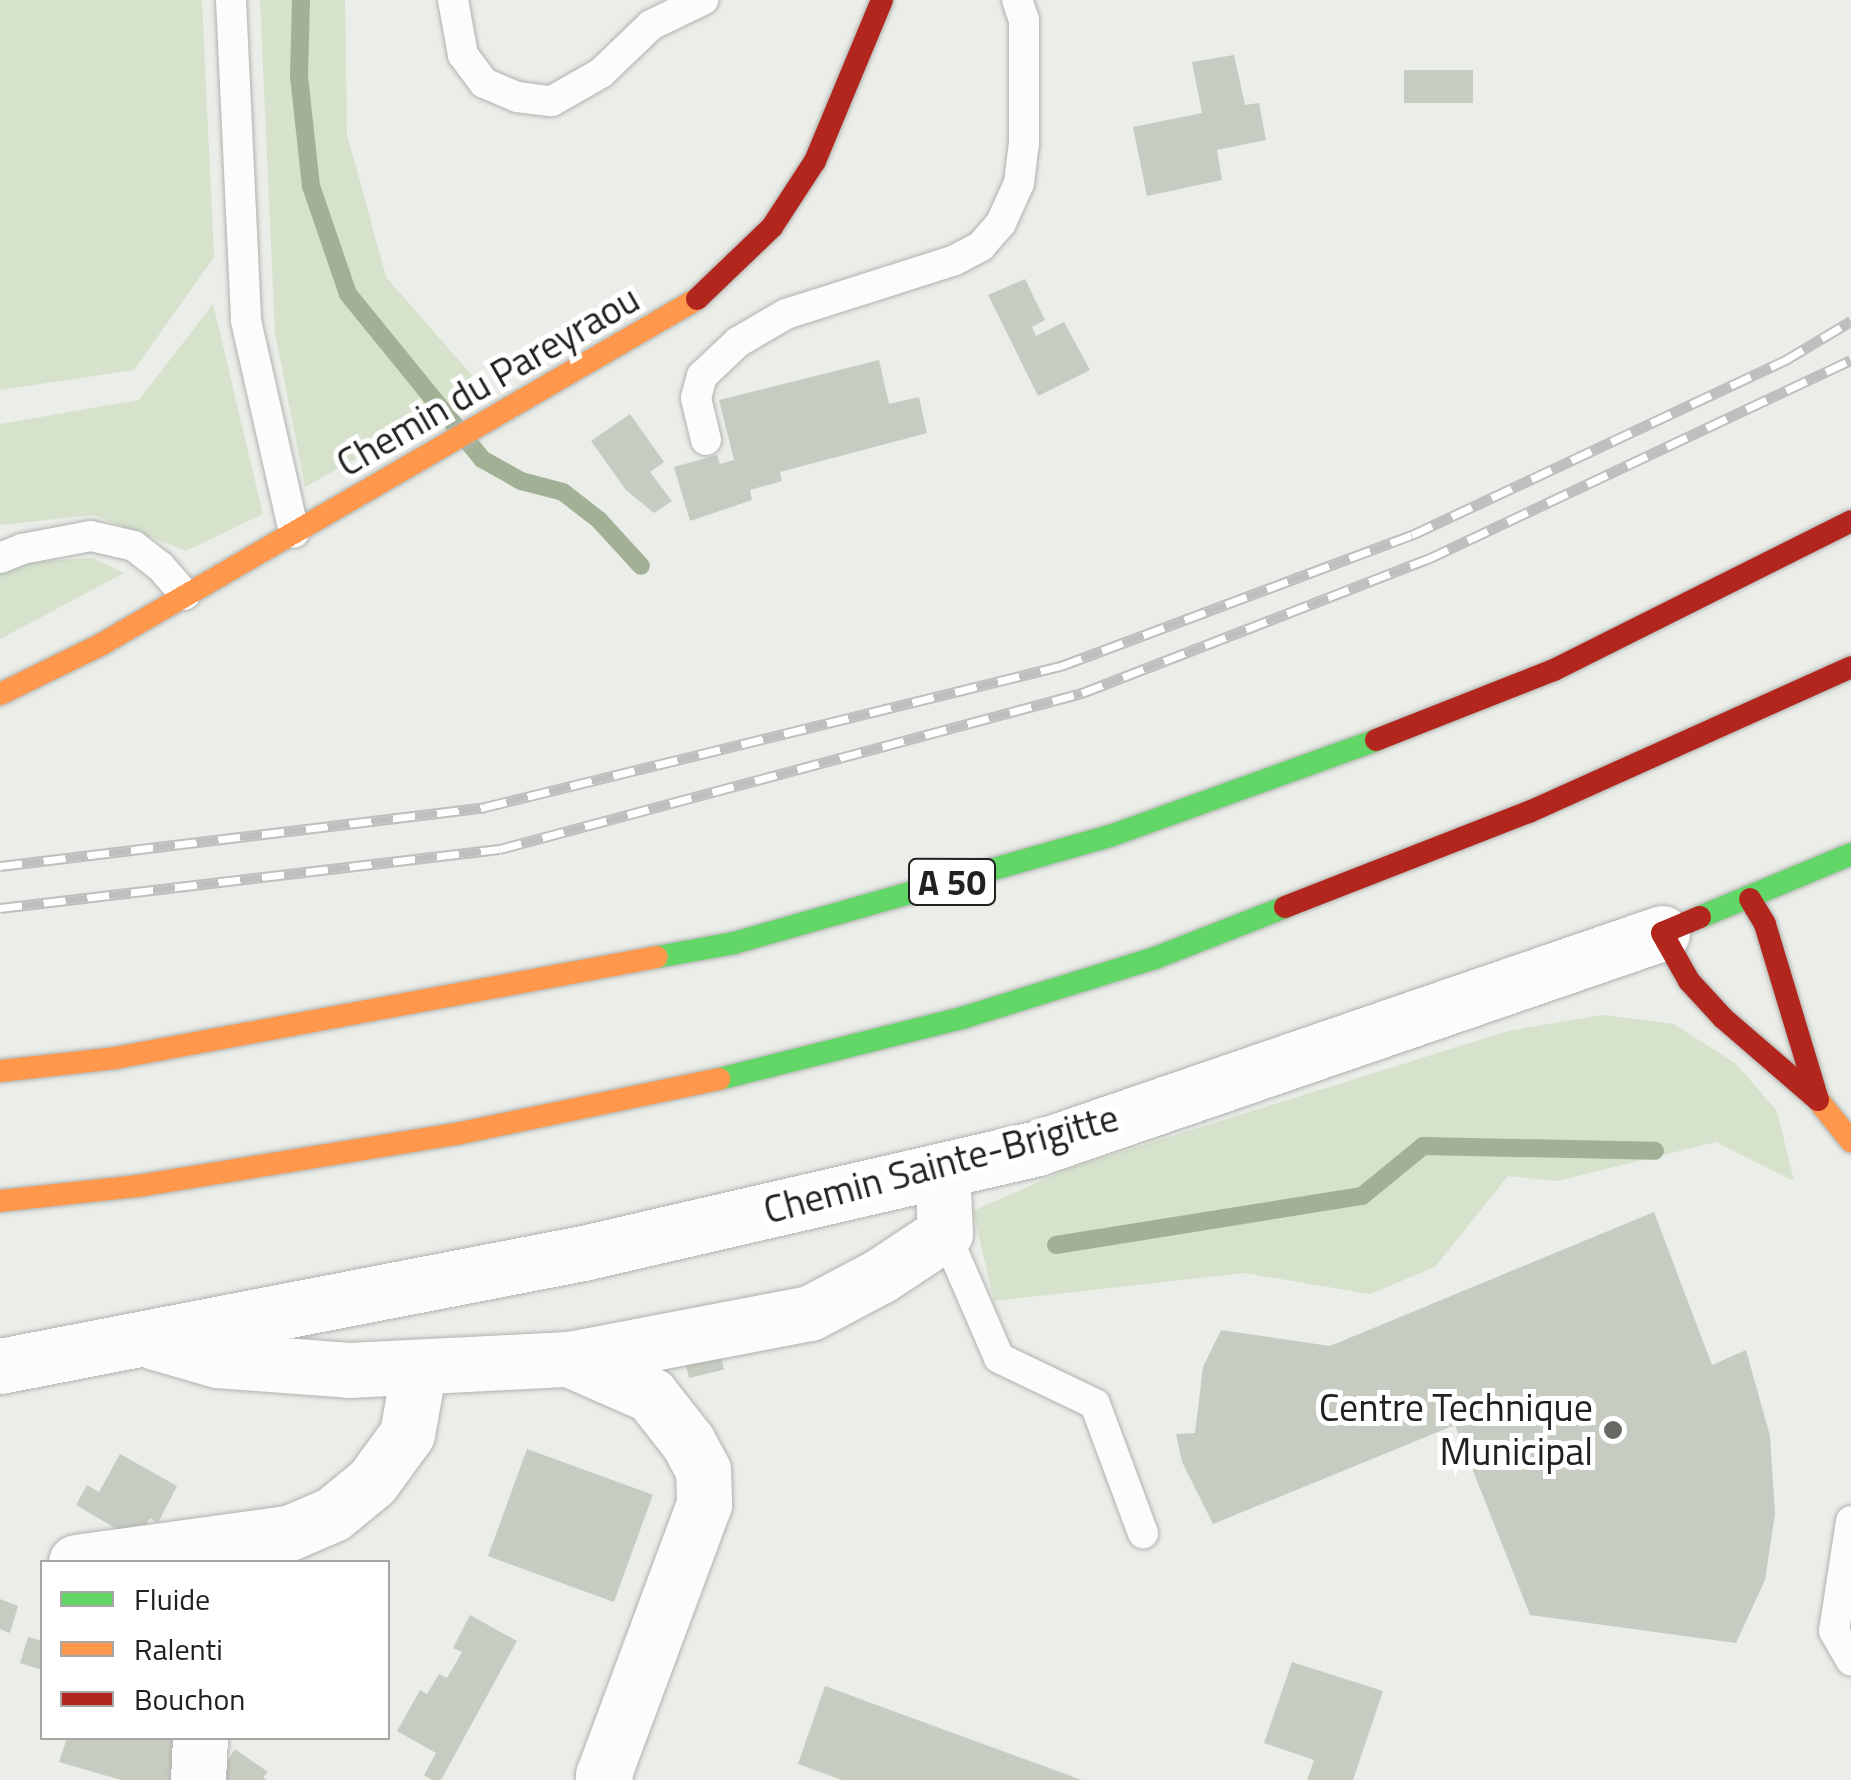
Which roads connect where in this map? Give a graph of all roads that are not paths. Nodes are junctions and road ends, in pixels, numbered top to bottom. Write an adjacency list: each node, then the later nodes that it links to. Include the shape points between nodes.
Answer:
1 (231, 0): 8 (lane, via 246,321)
2 (453, 0): 3 (lane, via 464,55 484,83 552,102 601,74 651,25)
3 (703, 0)
4 (882, 0): 8 (main road, Chemin du Pareyraou, via 815,161 772,227 690,305)
5 (1016, 0): 6 (lane, via 1024,20 1024,144 1018,183 1001,223 981,246 954,260 786,314 738,342 702,376 696,398)
6 (706, 440)
7 (1851, 521): 16 (main road, A 50, via 1554,670 1092,841 734,943 134,1054)
8 (294, 533): 10 (main road, Chemin du Pareyraou)
9 (0, 558): 10 (lane, via 91,536 134,546)
10 (185, 595): 12 (main road, Chemin du Pareyraou)
11 (1851, 667): 20 (main road, via 1530,812 1155,958 962,1018 741,1074 456,1134)
12 (0, 694)
13 (1851, 854): 14 (main road, Chemin Sainte-Brigitte)
14 (1750, 899): 15 (main road, Chemin Sainte-Brigitte); 17 (main road, via 1765,924)
15 (1662, 933): 17 (main road, via 1689,982); 19 (street, Chemin Sainte-Brigitte, via 1038,1148)
16 (0, 1071)
17 (1818, 1100): 18 (main road)
18 (1851, 1141)
19 (942, 1170): 21 (street); 22 (street, Chemin Sainte-Brigitte, via 583,1253)
20 (0, 1201)
21 (944, 1233): 23 (street, via 810,1313); 27 (lane, via 999,1358 1095,1404)
22 (143, 1338): 24 (street, Chemin Sainte-Brigitte); 25 (street, via 217,1360 349,1370)
23 (569, 1359): 25 (street); 32 (street, via 651,1394 703,1470 704,1504)
24 (0, 1366)
25 (419, 1367): 28 (street, via 406,1434 372,1482 333,1514 289,1533)
26 (1851, 1522): 29 (lane, via 1834,1631)
27 (1143, 1532)
28 (91, 1560)
29 (1851, 1660)
30 (200, 1740): 31 (street)
31 (198, 1780)
32 (605, 1780)

